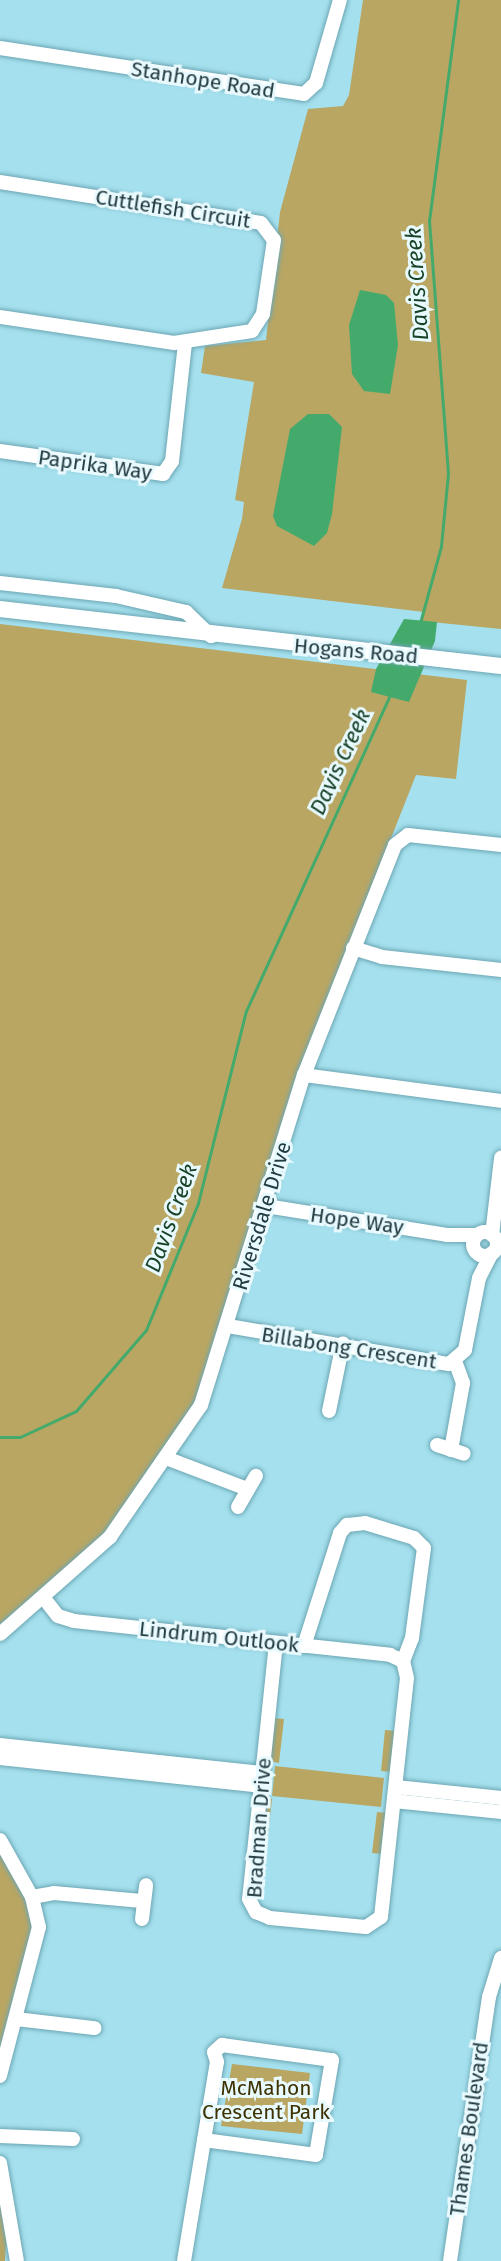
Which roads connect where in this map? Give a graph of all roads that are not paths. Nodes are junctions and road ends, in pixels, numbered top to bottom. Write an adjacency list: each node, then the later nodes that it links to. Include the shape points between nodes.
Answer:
1 (340, 0): 2 (street, Stanhope Road, via 316,83 303,94)
2 (0, 48)
3 (0, 182): 5 (street, Cuttlefish Circuit, via 269,227 274,240 261,323 244,334)
4 (0, 317): 5 (street, Cuttlefish Circuit)
5 (185, 343): 6 (street, Paprika Way, via 172,461 163,474)
6 (0, 451)
7 (0, 583): 9 (street, via 116,596 186,612)
8 (0, 609): 9 (street, Hogans Road)
9 (211, 636): 10 (street, Hogans Road)
10 (501, 666)
11 (501, 845): 12 (street, Riversdale Drive, via 401,838)
12 (353, 948): 13 (street, via 372,956); 14 (street, Riversdale Drive)
13 (501, 970)
14 (304, 1075): 15 (street); 17 (street, Riversdale Drive)
15 (501, 1101)
16 (501, 1158): 18 (street, Billabong Crescent)
17 (266, 1206): 18 (street, Hope Way); 19 (street, Riversdale Drive)
18 (488, 1244): 21 (street, Billabong Crescent, via 465,1350)
19 (228, 1326): 20 (street, Billabong Crescent); 24 (street, Riversdale Drive, via 204,1398)
20 (344, 1343): 21 (street, Billabong Crescent, via 445,1364); 22 (street)
21 (455, 1361): 23 (street, via 463,1383 458,1452)
22 (330, 1411)
23 (437, 1445)
24 (166, 1458): 26 (street); 28 (street, Riversdale Drive, via 110,1537)
25 (255, 1476): 26 (street)
26 (247, 1488): 27 (street)
27 (238, 1507)
28 (43, 1598): 29 (street, Riversdale Drive); 30 (street, Lindrum Outlook, via 67,1620)
29 (0, 1634)
30 (276, 1643): 31 (street, Lindrum Outlook); 36 (street, Bradman Drive)
31 (304, 1646): 32 (street, Lindrum Outlook, via 390,1655); 32 (street, via 340,1533 347,1525 365,1523 414,1538 424,1548 412,1638)
32 (403, 1662): 37 (street, Bradman Drive, via 407,1678)
33 (0, 1745): 35 (street)
34 (0, 1758): 35 (street)
35 (59, 1758): 36 (street)
36 (262, 1779): 37 (street, Bradman Drive, via 249,1899 256,1912 270,1918 361,1927 376,1923 382,1912)
37 (395, 1794): 38 (street); 39 (street)
38 (501, 1798)
39 (501, 1812)
40 (0, 1840): 42 (street)
41 (146, 1885): 43 (street)
42 (32, 1897): 43 (street, via 54,1893); 46 (street, via 38,1943)
43 (142, 1901): 44 (street)
44 (142, 1919)
45 (500, 1964): 54 (street, Thames Boulevard, via 489,1997)
46 (16, 2019): 47 (street); 48 (street)
47 (94, 2028)
48 (0, 2076)
49 (0, 2136): 50 (street)
50 (73, 2139)
51 (204, 2140): 51 (street, via 217,2047 332,2060 316,2155); 57 (street)
52 (0, 2163): 53 (street)
53 (14, 2231): 55 (street); 56 (street)
54 (451, 2259)
55 (9, 2261)
56 (17, 2261)
57 (184, 2261)

